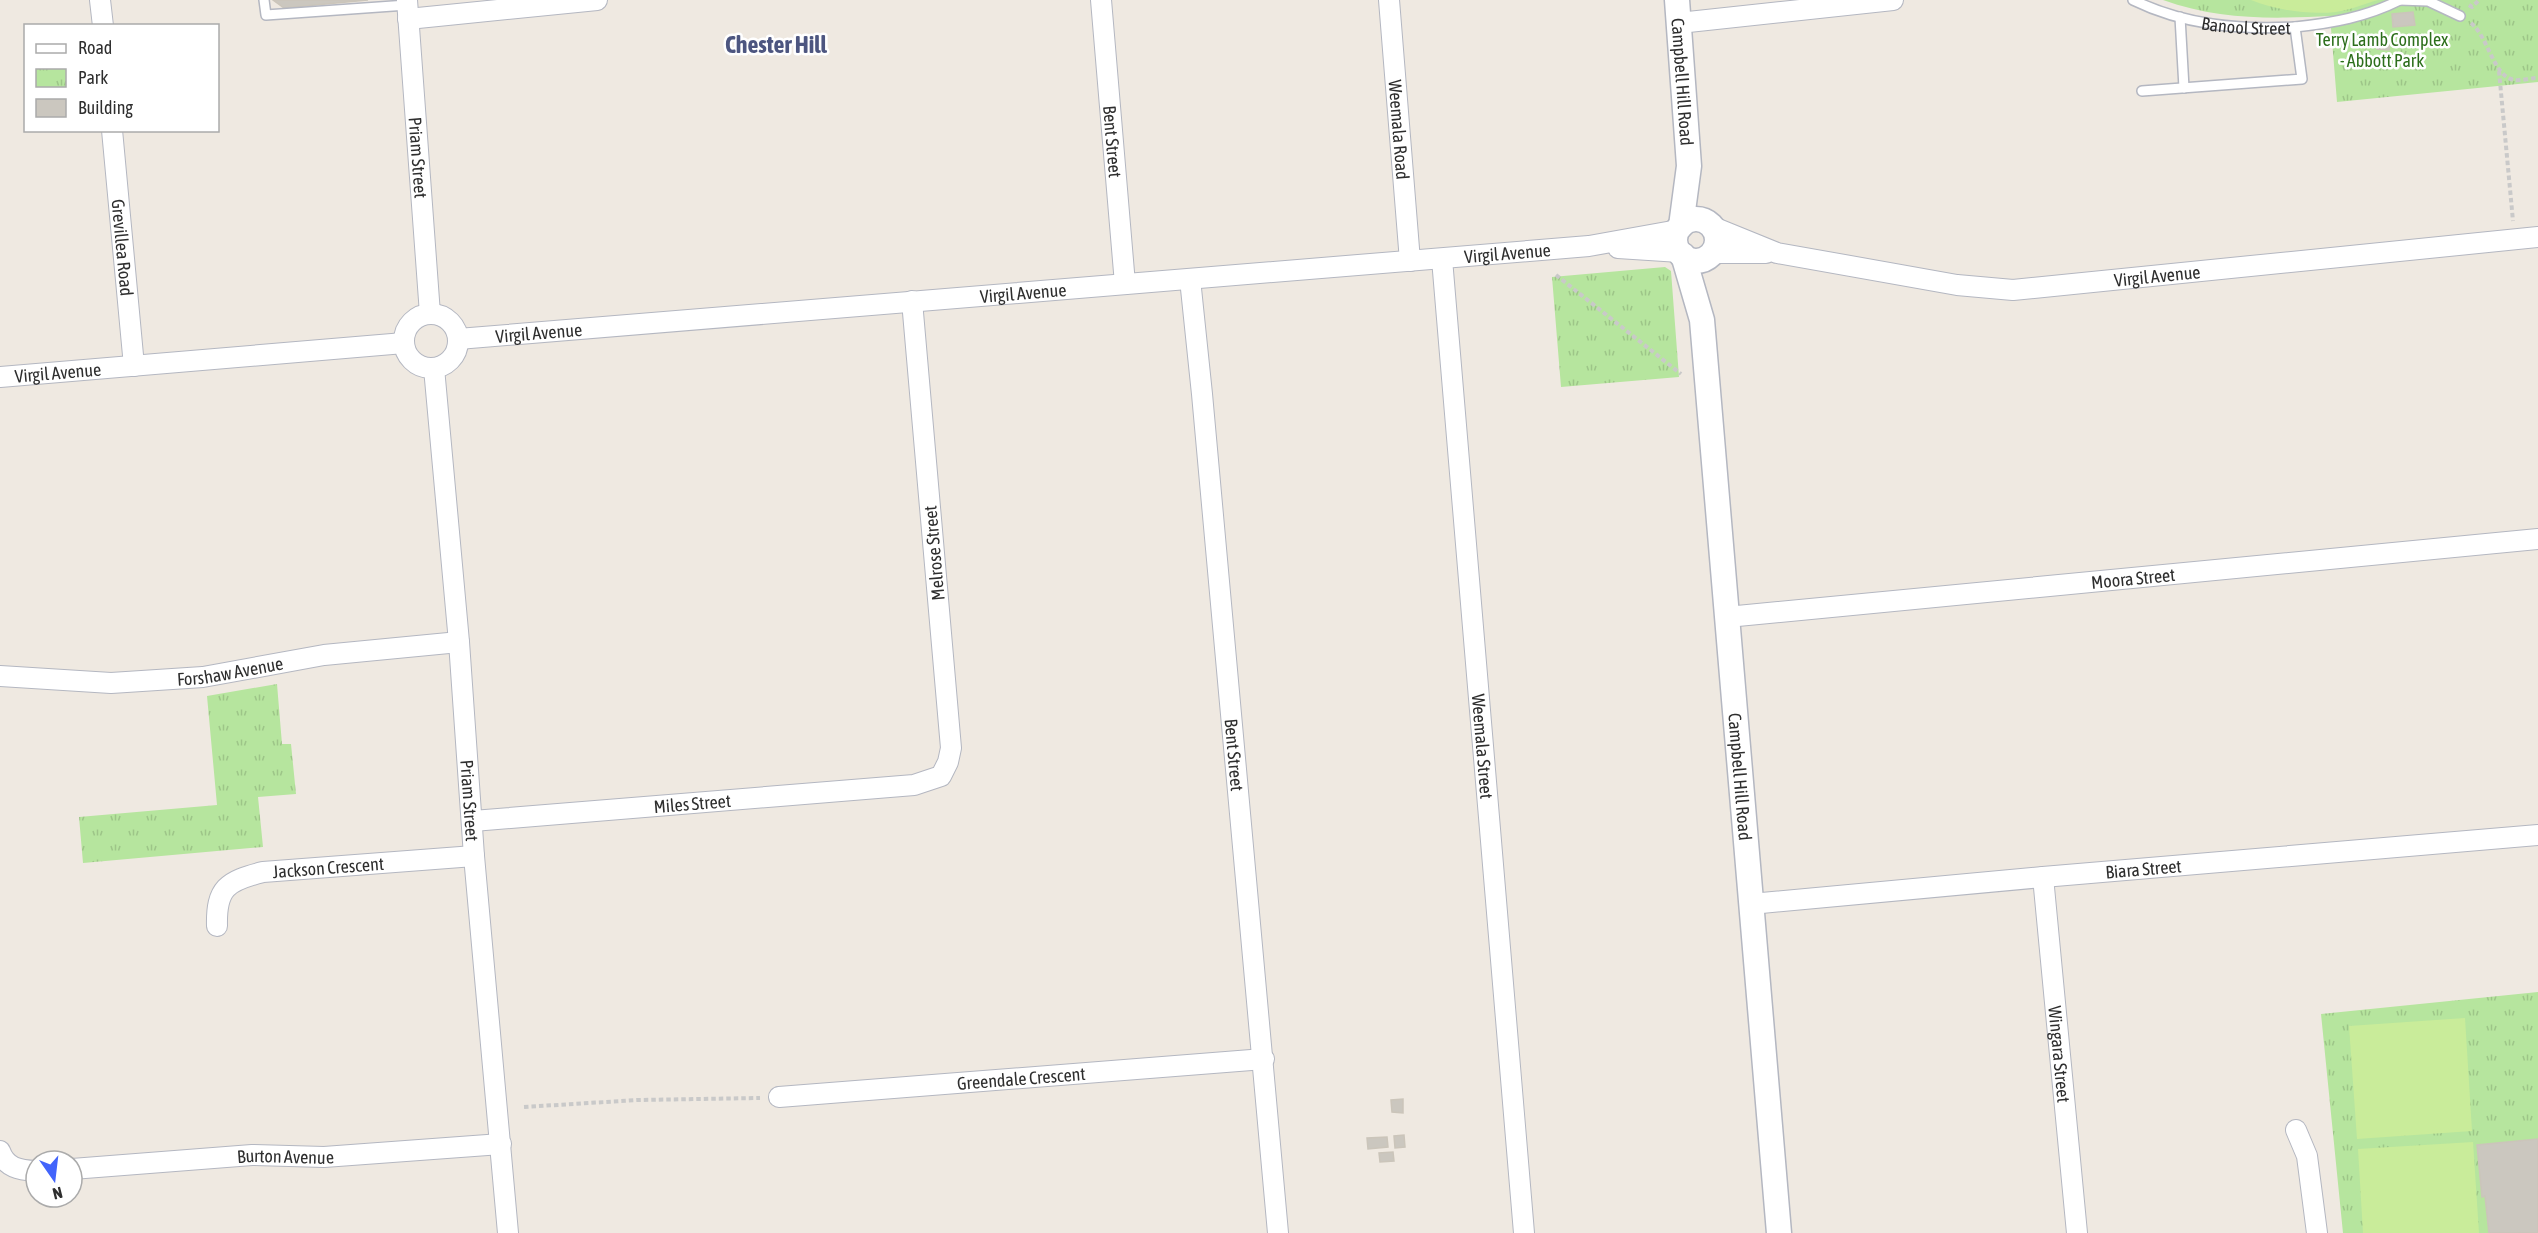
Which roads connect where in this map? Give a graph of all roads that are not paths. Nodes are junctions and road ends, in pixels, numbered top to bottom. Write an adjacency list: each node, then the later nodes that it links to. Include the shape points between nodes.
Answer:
1 (100, 0): 14 (street)
2 (264, 0): 10 (lane, via 266,15)
3 (597, 0): 9 (street)
4 (1101, 0): 28 (street, Bent Street)
5 (1389, 0): 26 (street, Weemala Road)
6 (1893, 0): 11 (street)
7 (2133, 0): 13 (lane, Banool Street)
8 (2400, 0): 12 (lane, via 2428,1); 15 (lane, via 2374,13 2337,23)
9 (559, 2): 10 (street)
10 (407, 8): 30 (street, Priam Street)
11 (1678, 11): 19 (street, Campbell Hill Road)
12 (2460, 16)
13 (2180, 17): 15 (lane, Banool Street, via 2234,27); 16 (lane)
14 (103, 24)
15 (2295, 27): 16 (lane, Banool Street, via 2302,79)
16 (2184, 88): 17 (lane, Banool Street)
17 (2142, 91)
18 (112, 132): 34 (street, Grevillea Road)
19 (1689, 166): 20 (street, Campbell Hill Road); 22 (street, Campbell Hill Road)
20 (1712, 226): 22 (street, via 1693,219); 23 (street, Virgil Avenue); 24 (street, via 1717,240)
21 (2538, 237): 23 (street, Virgil Avenue, via 2013,290 1957,285)
22 (1680, 241): 24 (street, via 1695,260); 25 (street, Virgil Avenue); 31 (street, Campbell Hill Road)
23 (1777, 252): 24 (street, Virgil Avenue)
24 (1711, 255): 31 (street, Campbell Hill Road)
25 (1442, 259): 26 (street, Virgil Avenue); 57 (street, Weemala Street)
26 (1410, 261): 27 (street, Virgil Avenue)
27 (1190, 279): 28 (street, Virgil Avenue); 48 (street, Bent Street)
28 (1125, 284): 29 (street, Virgil Avenue)
29 (912, 301): 32 (street, Virgil Avenue); 41 (street, Melrose Street, via 951,748 940,776)
30 (430, 314): 32 (street, via 451,322); 33 (street, via 408,326)
31 (1702, 320): 38 (street, Campbell Hill Road)
32 (458, 339): 35 (street, via 450,360)
33 (404, 342): 34 (street, Virgil Avenue); 35 (street, via 410,358)
34 (134, 366): 36 (street, Virgil Avenue)
35 (434, 368): 39 (street, Priam Street)
36 (0, 377)
37 (2538, 539): 38 (street, Moora Street)
38 (1727, 617): 46 (street, Campbell Hill Road)
39 (459, 642): 40 (street, Forshaw Avenue, via 324,655 192,678 111,683); 42 (street, Priam Street)
40 (0, 676)
41 (914, 785): 42 (street, Miles Street)
42 (473, 821): 44 (street, Priam Street)
43 (2538, 835): 45 (street, Biara Street)
44 (474, 856): 47 (street, Jackson Crescent, via 250,875 225,888 219,897); 51 (street, Priam Street)
45 (2043, 877): 46 (street, Biara Street); 59 (street, Wingara Street)
46 (1751, 904): 58 (street, Campbell Hill Road)
47 (217, 926)
48 (1264, 1059): 49 (street, Greendale Crescent); 56 (street, Bent Street)
49 (779, 1097)
50 (2296, 1130): 60 (street, via 2307,1156)
51 (501, 1144): 53 (street, Burton Avenue, via 324,1157 252,1155); 55 (street, Priam Street)
52 (0, 1151): 54 (street, via 7,1164)
53 (84, 1168)
54 (24, 1170)
55 (508, 1233)
56 (1278, 1233)
57 (1524, 1233)
58 (1779, 1233)
59 (2077, 1233)
60 (2317, 1233)

